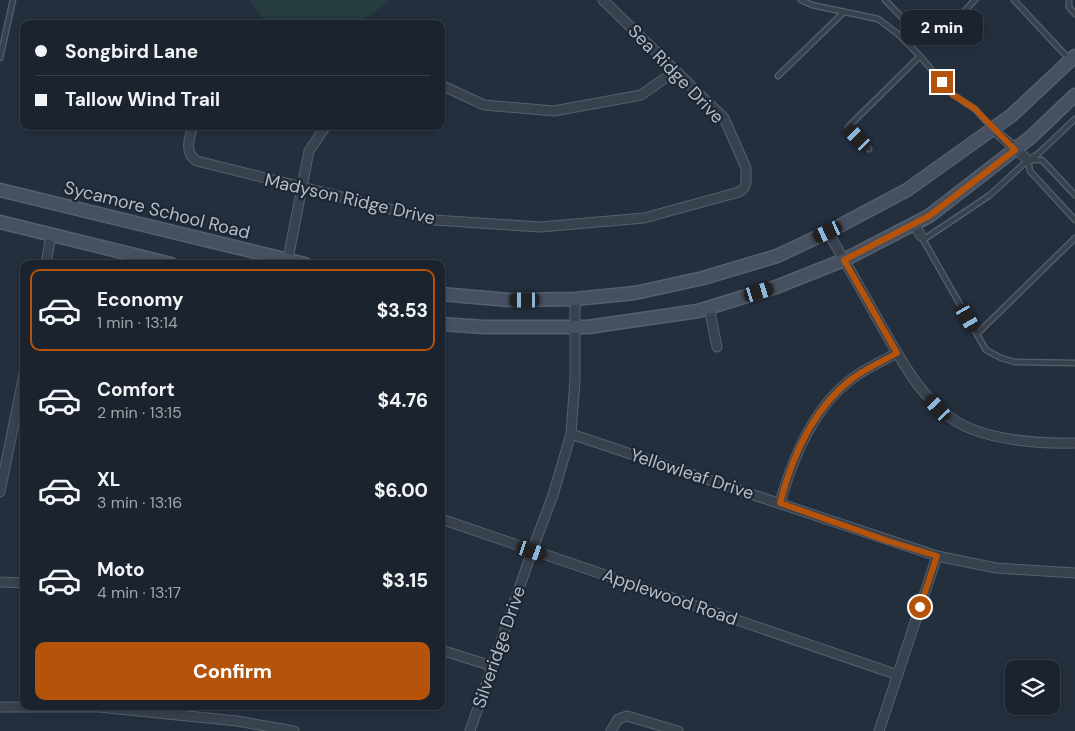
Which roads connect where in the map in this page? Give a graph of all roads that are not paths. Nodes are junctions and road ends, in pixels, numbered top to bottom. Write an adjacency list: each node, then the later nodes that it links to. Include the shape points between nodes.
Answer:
1 (13, 0): 11 (lane)
2 (603, 0): 13 (street, Sea Ridge Drive)
3 (801, 0): 8 (lane)
4 (885, 0): 5 (lane, via 924,41 930,41 943,32)
5 (975, 0)
6 (1014, 0): 12 (lane)
7 (1069, 0): 9 (lane)
8 (844, 12): 10 (lane, via 878,19); 14 (lane)
9 (1075, 14)
10 (920, 56): 18 (lane, via 952,94 975,109); 21 (lane, via 848,127)
11 (0, 58)
12 (1073, 59): 18 (main road)
13 (675, 71): 15 (street, via 641,95 554,111 484,105); 24 (street, Sea Ridge Drive, via 724,118 746,168)
14 (778, 76)
15 (445, 87)
16 (1075, 95): 22 (main road)
17 (1075, 119): 23 (lane)
18 (994, 129): 22 (street); 31 (main road, via 907,190)
19 (192, 130): 25 (street, Madyson Ridge Drive, via 189,149 197,161)
20 (323, 130): 25 (street, via 309,151)
21 (868, 149)
22 (1015, 150): 23 (street); 30 (main road)
23 (1028, 160): 27 (lane, via 1042,160); 28 (lane, via 1030,171); 33 (lane, via 990,195)
24 (746, 183): 25 (street, Madyson Ridge Drive, via 739,192 644,218 540,227 434,220)
25 (302, 188): 38 (street)
26 (0, 190): 37 (main road, Sycamore School Road)
27 (1075, 195)
28 (1075, 220)
29 (0, 222): 32 (main road)
30 (914, 224): 33 (street); 39 (main road)
31 (828, 232): 39 (street); 41 (main road, via 777,256 703,278 635,293)
32 (52, 235): 35 (street); 36 (main road)
33 (922, 238): 45 (lane)
34 (1075, 238): 45 (lane)
35 (47, 260)
36 (153, 260)
37 (280, 260)
38 (288, 260)
39 (844, 260): 42 (main road, via 776,287); 47 (street)
40 (445, 294): 41 (main road, via 509,300)
41 (575, 299): 44 (street, Silveridge Drive)
42 (708, 307): 44 (main road); 46 (street)
43 (445, 324): 44 (main road)
44 (575, 327): 50 (street, Silveridge Drive)
45 (977, 334): 48 (lane, via 986,350 1001,358 1015,362)
46 (717, 347)
47 (897, 353): 51 (street, via 938,408 969,428 1042,444); 54 (street, via 853,378 822,409 808,431 787,478)
48 (1075, 362)
49 (20, 391): 52 (street)
50 (571, 434): 54 (street, Yellowleaf Drive); 56 (street, Silveridge Drive, via 554,495)
51 (1075, 443)
52 (2, 470): 53 (street)
53 (0, 492)
54 (780, 503): 57 (street, Yellowleaf Drive)
55 (445, 520): 56 (street, Applewood Road)
56 (532, 551): 62 (street, Silveridge Drive); 63 (street, Applewood Road)
57 (937, 556): 58 (street, Yellowleaf Drive, via 996,568); 63 (street)
58 (1075, 573)
59 (0, 582): 60 (street)
60 (20, 583)
61 (445, 651): 62 (street)
62 (492, 666): 68 (street, Silveridge Drive)
63 (898, 675): 71 (street)
64 (0, 707): 65 (street)
65 (20, 707)
66 (134, 710): 67 (street, via 237,721)
67 (294, 731)
68 (470, 731)
69 (611, 731): 70 (street, via 618,719 627,716)
70 (678, 731)
71 (879, 731)

